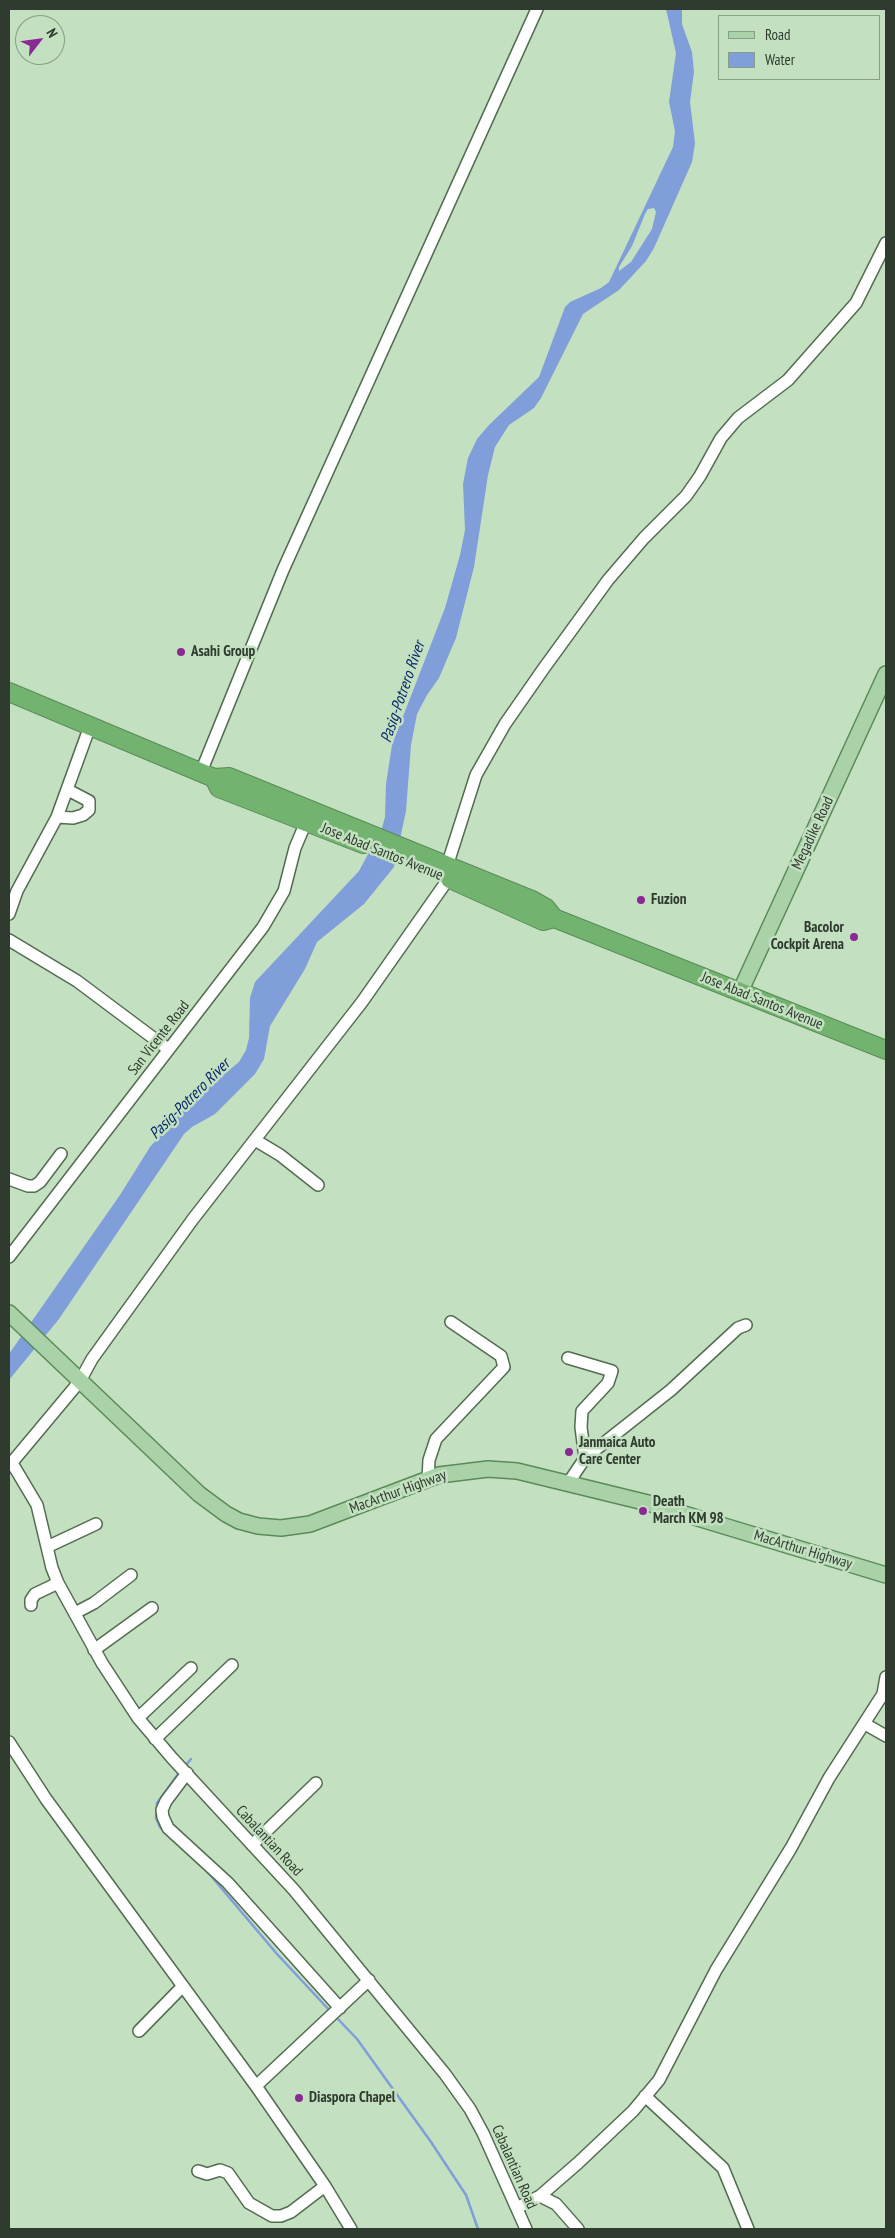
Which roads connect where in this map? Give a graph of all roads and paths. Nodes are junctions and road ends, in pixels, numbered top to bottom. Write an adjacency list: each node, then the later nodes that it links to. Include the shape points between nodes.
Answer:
1 (537, 9): 6 (street, via 283,570)
2 (886, 243): 10 (street, via 856,304 788,380 738,418 721,438 686,496 608,580 541,672 505,724 476,775)
3 (886, 674): 13 (main road, Megadike Road)
4 (9, 692): 5 (highway, Jose Abad Santos Avenue)
5 (90, 726): 6 (highway, Jose Abad Santos Avenue); 7 (street)
6 (207, 775): 9 (highway, Jose Abad Santos Avenue, via 219,788)
7 (68, 790): 8 (street); 8 (street, via 89,801 89,810 73,818)
8 (57, 817): 11 (street, via 17,891)
9 (311, 819): 10 (highway, Jose Abad Santos Avenue); 14 (street, San Vicente Road, via 295,848 279,902 258,934)
10 (444, 870): 13 (highway, Jose Abad Santos Avenue, via 532,900 546,908 554,918); 16 (street, via 362,1002)
11 (9, 914)
12 (9, 940): 14 (street, via 77,981)
13 (740, 992): 15 (highway, Jose Abad Santos Avenue)
14 (168, 1049): 20 (street, San Vicente Road)
15 (886, 1050)
16 (255, 1140): 19 (street); 25 (street)
17 (61, 1154): 18 (street, via 34,1186)
18 (9, 1178)
19 (318, 1185)
20 (9, 1257)
21 (9, 1313): 25 (main road, MacArthur Highway)
22 (451, 1322): 28 (street, via 493,1349 501,1356 504,1367 436,1439 429,1460)
23 (746, 1325): 26 (street, via 735,1330 672,1390)
24 (568, 1358): 26 (street, via 612,1371 608,1383 582,1411)
25 (78, 1379): 27 (street); 28 (main road, MacArthur Highway, via 199,1494 239,1521 281,1528 310,1524)
26 (585, 1458): 29 (street)
27 (10, 1464): 31 (street, Cabalantian Road, via 37,1505)
28 (428, 1479): 29 (main road, MacArthur Highway, via 462,1470 488,1469 517,1471)
29 (569, 1482): 33 (main road, MacArthur Highway)
30 (96, 1524): 31 (street)
31 (47, 1547): 34 (street, Cabalantian Road)
32 (131, 1574): 37 (street, via 94,1603)
33 (886, 1575)
34 (58, 1583): 35 (street, via 35,1594); 37 (street, Cabalantian Road)
35 (32, 1605)
36 (152, 1608): 38 (street)
37 (74, 1613): 38 (street, Cabalantian Road)
38 (94, 1650): 42 (street, Cabalantian Road)
39 (232, 1664): 45 (street)
40 (191, 1668): 42 (street)
41 (886, 1677): 43 (street, via 883,1694)
42 (138, 1718): 45 (street, Cabalantian Road)
43 (865, 1724): 44 (street); 55 (street, via 829,1778 791,1848 716,1970 662,2073)
44 (886, 1736)
45 (155, 1739): 47 (street, Cabalantian Road)
46 (9, 1742): 51 (street, via 46,1799)
47 (187, 1773): 49 (street, Cabalantian Road); 52 (street, via 162,1810 168,1828 228,1883)
48 (316, 1783): 49 (street)
49 (252, 1845): 50 (street, Cabalantian Road)
50 (369, 1980): 52 (street); 59 (street, Cabalantian Road, via 470,2109)
51 (183, 1986): 53 (street); 54 (street)
52 (338, 2010): 54 (street)
53 (139, 2031)
54 (256, 2086): 57 (street)
55 (645, 2096): 58 (street, via 604,2139); 63 (street, via 723,2168)
56 (198, 2171): 57 (street, via 228,2173 249,2204 272,2216 291,2212)
57 (325, 2186): 60 (street)
58 (540, 2196): 59 (street); 62 (street, via 556,2204)
59 (517, 2208): 61 (street, Cabalantian Road)
60 (351, 2229)
61 (526, 2229)
62 (578, 2229)
63 (748, 2229)

